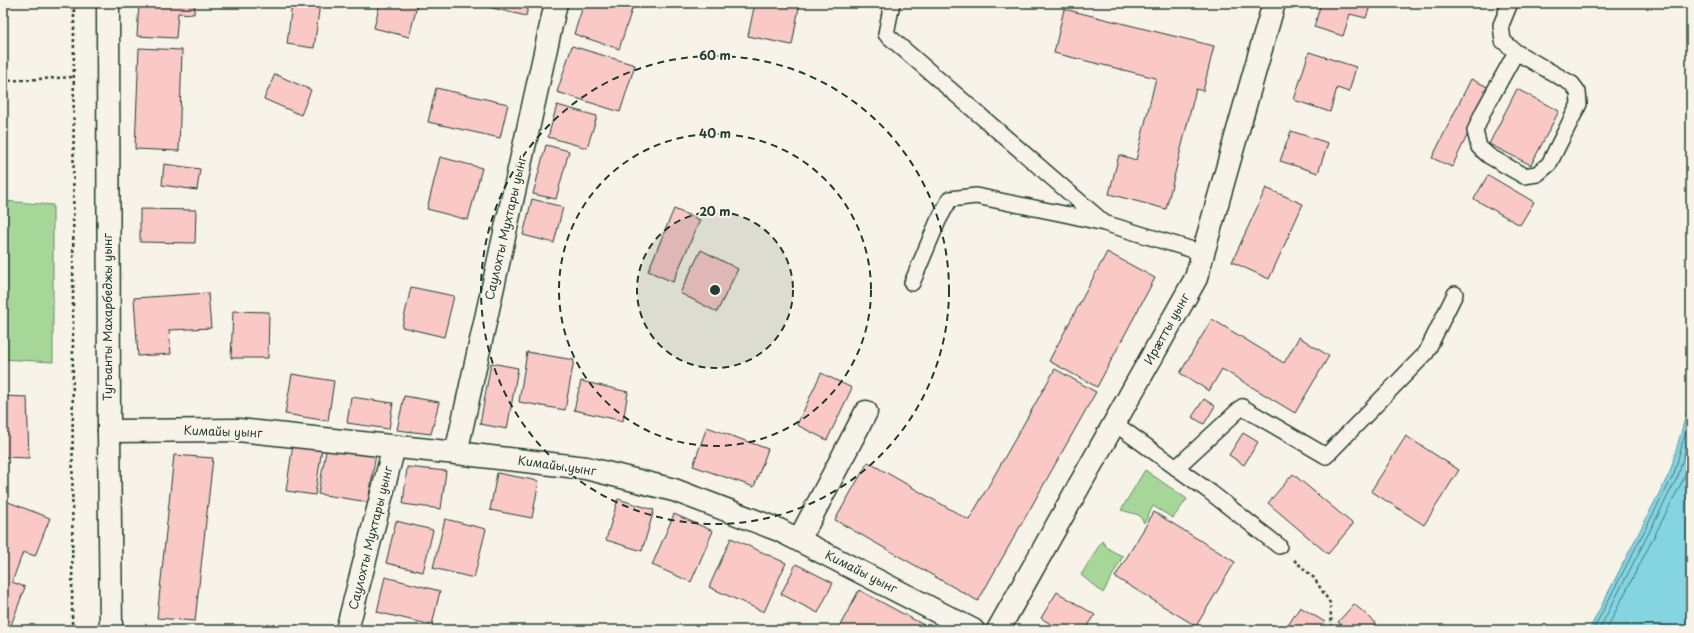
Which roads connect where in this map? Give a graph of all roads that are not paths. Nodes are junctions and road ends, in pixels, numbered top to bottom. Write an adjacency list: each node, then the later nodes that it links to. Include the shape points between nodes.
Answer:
1 (108, 3): 13 (street, Тугъанты Махарбеджы уынг)
2 (556, 3): 15 (street, Саулохты Мухтары уынг)
3 (892, 3): 7 (lane, via 886,34)
4 (1274, 3): 8 (street, Ирæтты уынг)
5 (1510, 3): 6 (lane, via 1501,25 1503,41)
6 (1516, 52): 6 (lane, via 1475,131 1479,147 1489,156 1524,176 1537,174 1549,164 1579,104 1578,92 1572,84)
7 (1104, 223): 8 (lane); 9 (lane, via 976,196 950,199)
8 (1203, 253): 12 (street, Ирæтты уынг, via 1196,278)
9 (912, 283)
10 (1456, 294): 16 (lane, via 1426,353 1326,456 1242,406)
11 (866, 412): 17 (street)
12 (1114, 423): 16 (lane); 22 (street, Ирæтты уынг)
13 (109, 431): 14 (street, Кимайы уынг, via 238,430); 19 (street, Тугъанты Махарбеджы уынг)
14 (394, 447): 15 (street, Кимайы уынг); 20 (street, Саулохты Мухтары уынг)
15 (456, 452): 17 (street, Кимайы уынг, via 586,468 674,490)
16 (1176, 468): 18 (lane)
17 (799, 540): 21 (street, Кимайы уынг)
18 (1279, 546)
19 (111, 630)
20 (347, 630)
21 (974, 630)
22 (998, 630)

